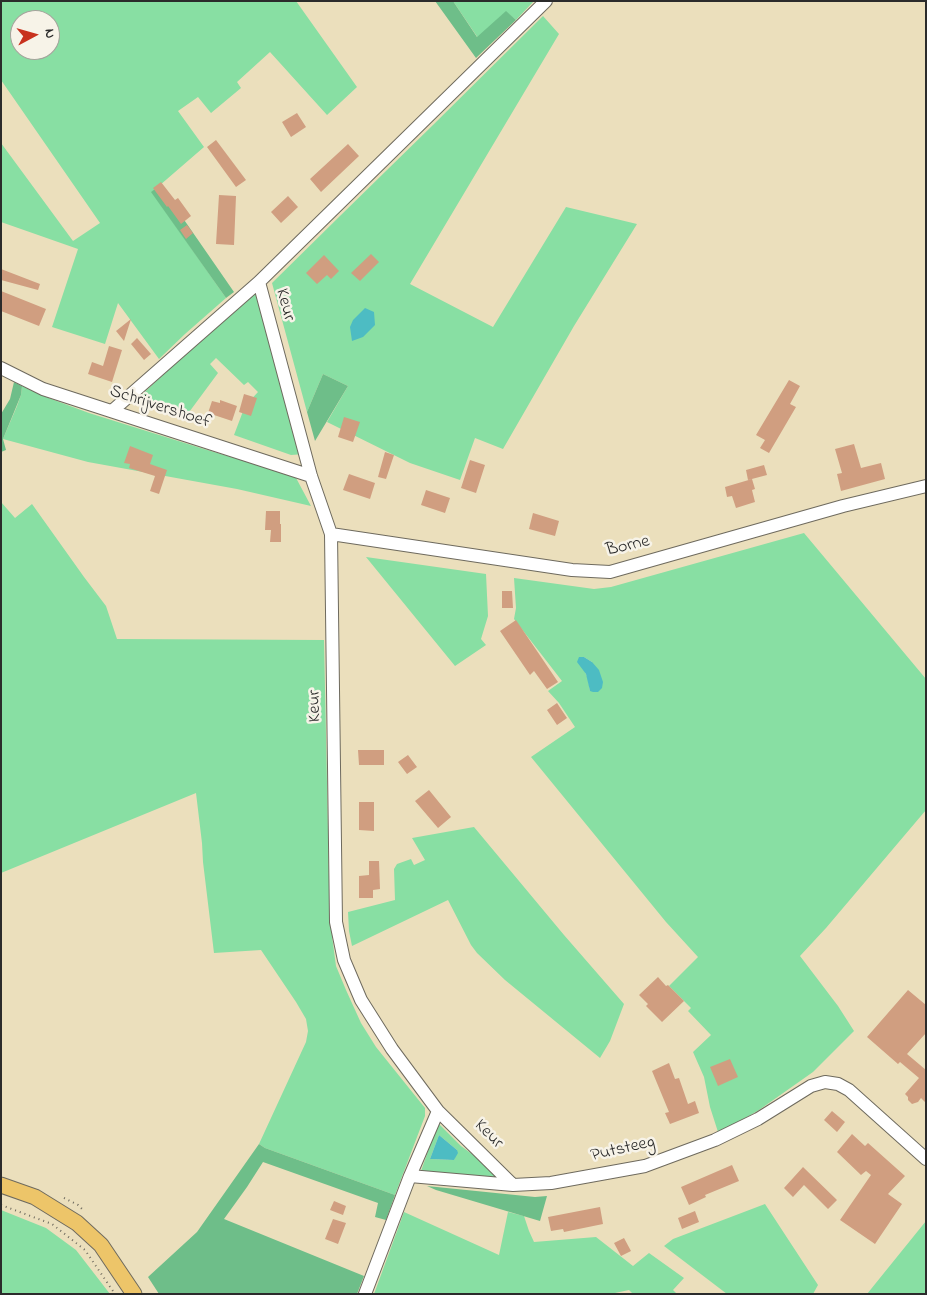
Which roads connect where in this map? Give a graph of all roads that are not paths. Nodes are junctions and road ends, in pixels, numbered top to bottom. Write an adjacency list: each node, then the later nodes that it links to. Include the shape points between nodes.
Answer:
1 (546, 1): 2 (street, Keur)
2 (259, 282): 4 (street, Keur); 5 (street, Keur)
3 (1, 368): 4 (street, Schrijvershoef, via 43,389)
4 (112, 411): 5 (street, Schrijvershoef)
5 (311, 476): 7 (street, Keur)
6 (926, 486): 7 (street, Borne, via 610,572 572,570)
7 (331, 534): 8 (street, Keur, via 336,922 344,960 361,1000)
8 (438, 1111): 10 (street); 12 (street, Keur)
9 (926, 1159): 12 (street, Putsteeg, via 849,1090 825,1082 811,1086 758,1120 645,1166 551,1183)
10 (410, 1176): 12 (street, Putsteeg); 14 (street)
11 (1, 1184): 13 (main road, via 35,1197 77,1223 101,1245)
12 (513, 1185)
13 (134, 1294)
14 (365, 1294)

